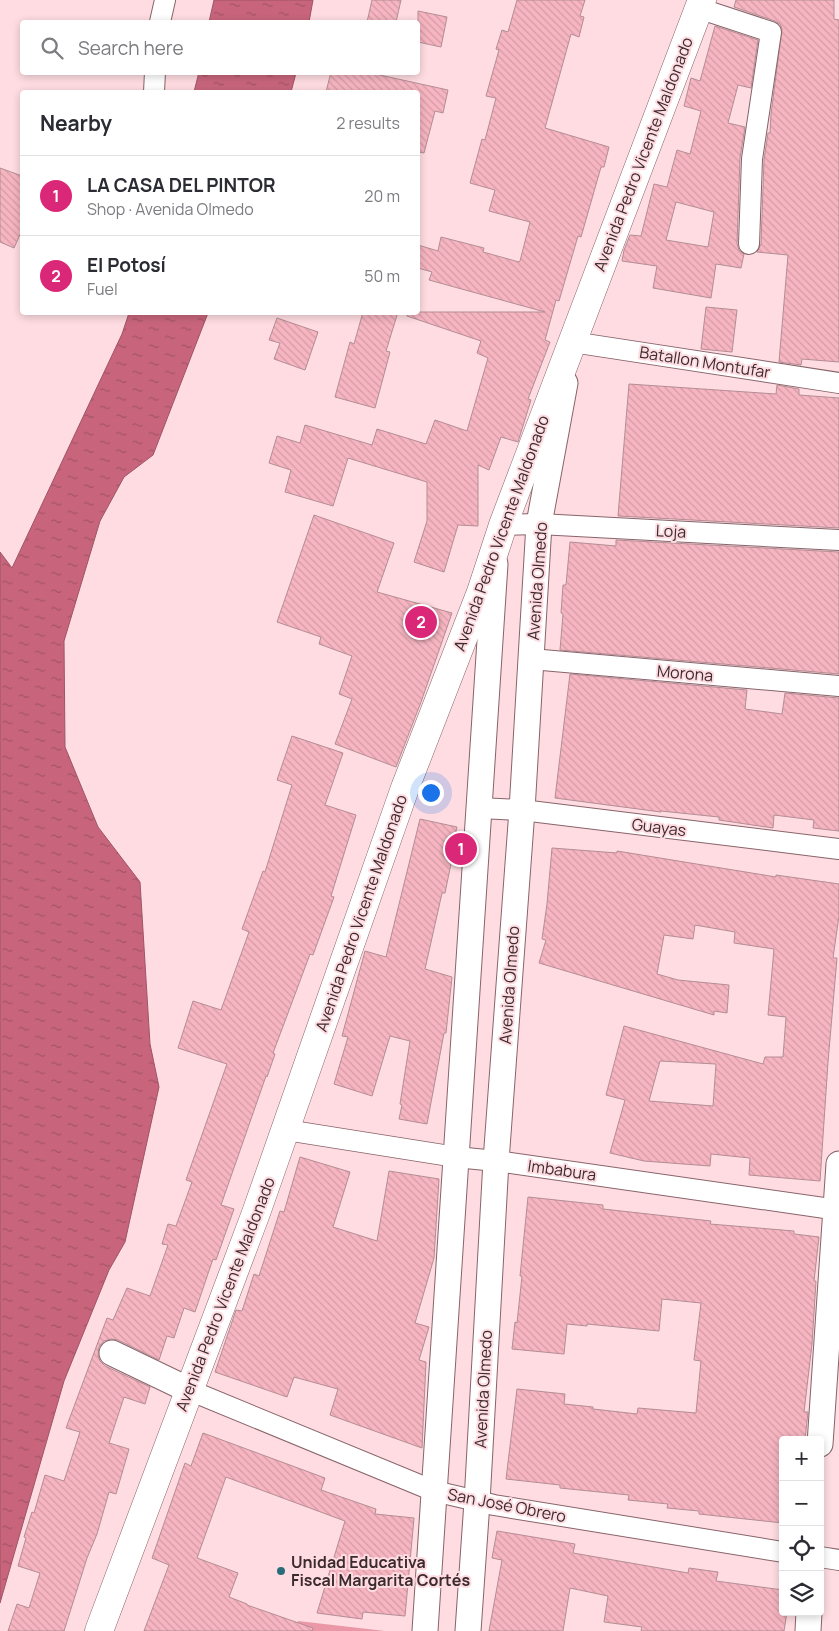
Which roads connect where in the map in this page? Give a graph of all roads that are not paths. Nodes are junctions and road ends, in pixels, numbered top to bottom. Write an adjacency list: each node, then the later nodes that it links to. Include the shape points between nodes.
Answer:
1 (165, 0): 3 (street)
2 (700, 4): 6 (street, via 771,32 752,159); 7 (main road, Avenida Pedro Vicente Maldonado)
3 (160, 20)
4 (155, 75): 5 (street)
5 (154, 90)
6 (749, 244)
7 (572, 342): 8 (street, Batallon Montufar); 9 (street, Avenida Olmedo); 10 (main road, Avenida Pedro Vicente Maldonado)
8 (839, 383)
9 (539, 524): 10 (street, Loja); 11 (street, Loja); 12 (street, Avenida Olmedo)
10 (500, 535): 14 (street); 17 (main road, Avenida Pedro Vicente Maldonado, via 405,788)
11 (839, 540)
12 (531, 659): 13 (street, Morona); 15 (street, Avenida Olmedo)
13 (839, 686)
14 (479, 808): 15 (street, Guayas); 18 (street)
15 (522, 810): 16 (street, Guayas); 19 (street, Avenida Olmedo)
16 (839, 849)
17 (286, 1130): 18 (street, Imbabura); 23 (main road, Avenida Pedro Vicente Maldonado)
18 (456, 1157): 19 (street, Imbabura); 25 (street)
19 (496, 1161): 21 (street, Imbabura); 26 (street, Avenida Olmedo)
20 (839, 1164): 21 (street)
21 (837, 1210): 24 (street)
22 (112, 1353): 23 (street)
23 (189, 1390): 25 (street, San José Obrero); 31 (main road, Avenida Pedro Vicente Maldonado)
24 (821, 1436)
25 (434, 1491): 26 (street, San José Obrero); 32 (street)
26 (477, 1502): 27 (street, San José Obrero); 33 (street, Avenida Olmedo)
27 (779, 1551)
28 (824, 1558): 29 (street)
29 (839, 1560)
30 (809, 1616): 34 (street)
31 (99, 1631)
32 (425, 1631)
33 (468, 1631)
34 (808, 1631)

